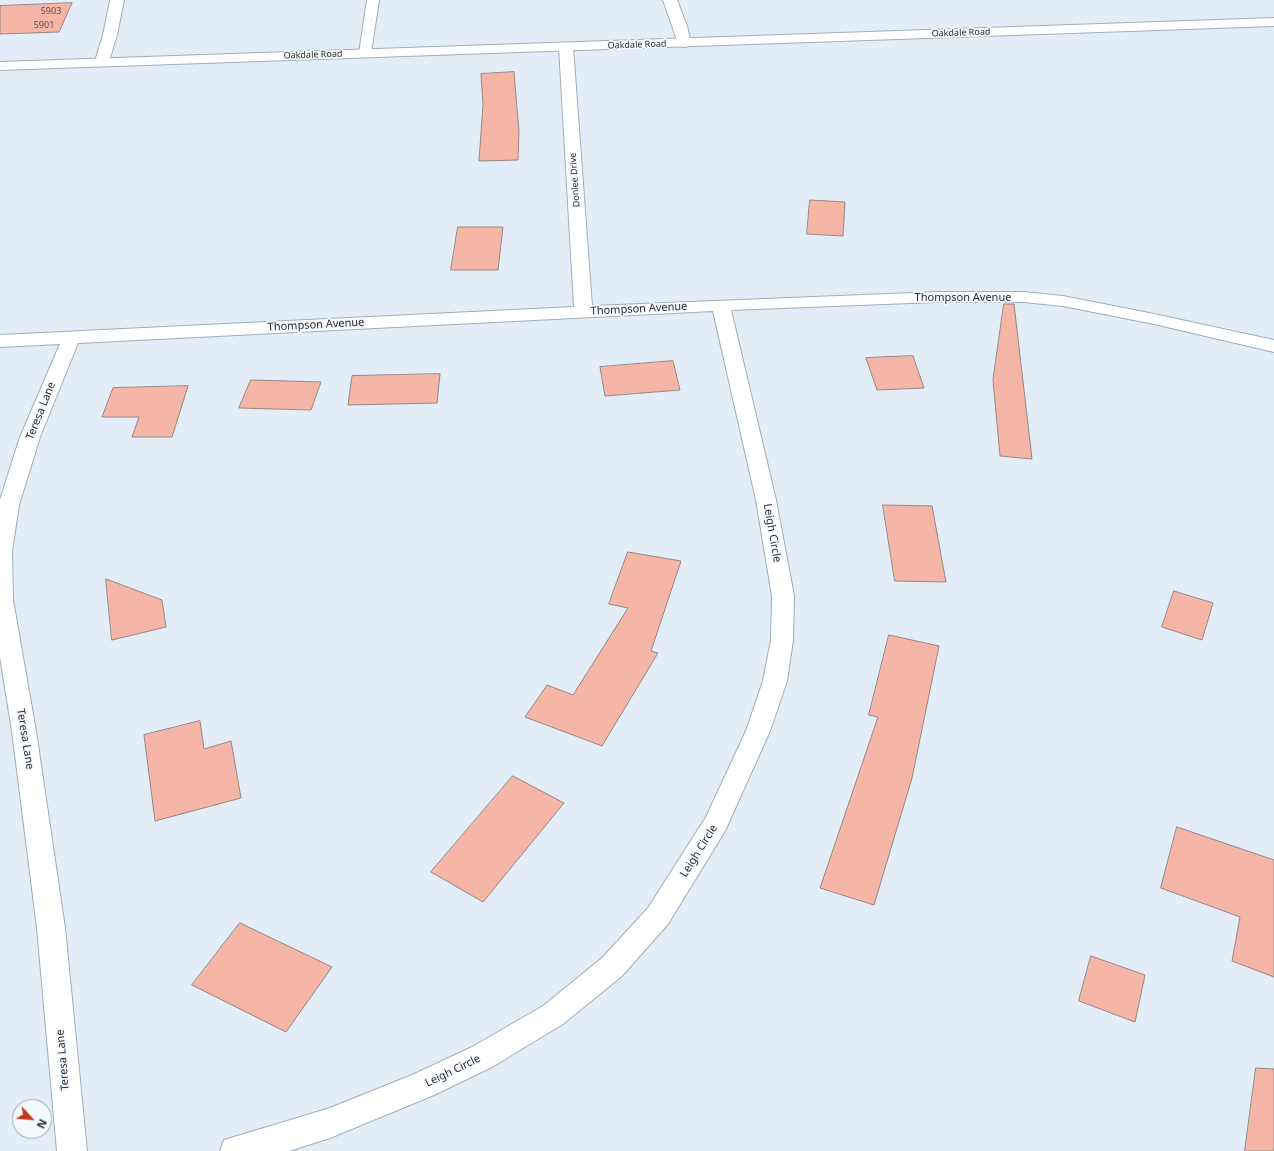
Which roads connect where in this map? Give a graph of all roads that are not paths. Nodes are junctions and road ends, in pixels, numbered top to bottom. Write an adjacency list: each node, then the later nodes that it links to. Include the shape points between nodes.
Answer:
1 (117, 0): 8 (street)
2 (373, 0): 7 (lane)
3 (670, 0): 5 (street)
4 (1274, 22): 5 (street, Oakdale Road)
5 (684, 44): 6 (street, Oakdale Road)
6 (566, 47): 7 (street, Oakdale Road); 11 (street, Donlee Drive)
7 (365, 53): 8 (street, Oakdale Road)
8 (102, 62): 9 (street, Oakdale Road)
9 (0, 66)
10 (721, 305): 11 (street, Thompson Avenue); 14 (street, Thompson Avenue, via 937,297 1024,297 1063,301); 16 (street, Leigh Circle, via 766,500 783,596 782,640 775,681 758,731 716,822 658,916 612,968 553,1015 482,1057 423,1086 330,1123)
11 (583, 312): 12 (street, Thompson Avenue)
12 (71, 338): 13 (street, Thompson Avenue); 15 (street, Teresa Lane, via 30,437 9,505 1,551 2,600 24,732 51,928)
13 (0, 341)
14 (1274, 346)
15 (72, 1151)
16 (234, 1151)

